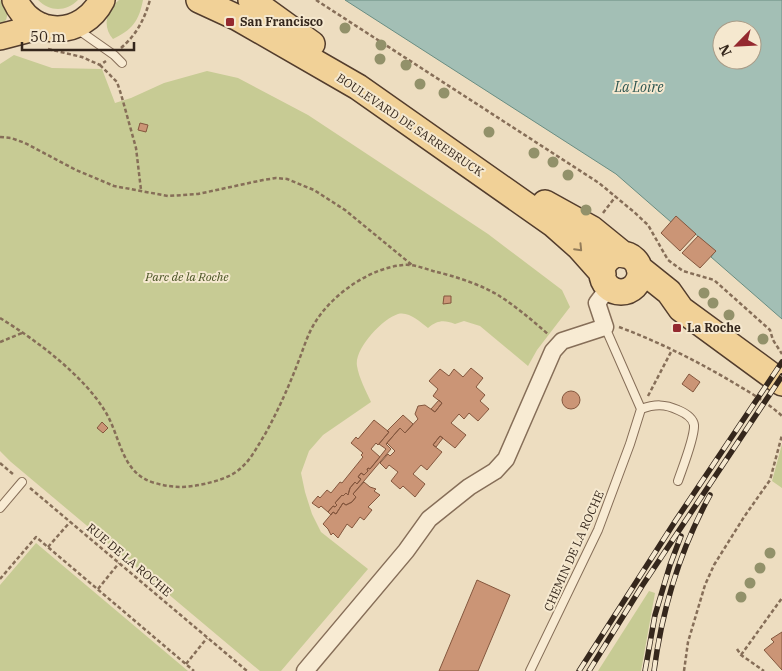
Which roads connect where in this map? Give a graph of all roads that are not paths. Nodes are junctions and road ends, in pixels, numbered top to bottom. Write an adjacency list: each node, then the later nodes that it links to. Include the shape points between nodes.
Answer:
1 (15, 0): 7 (main road)
2 (102, 0): 5 (main road, via 90,17)
3 (199, 0): 9 (main road, BOULEVARD DE SARREBRUCK, one-way to 9, via 238,18 358,87)
4 (251, 0): 9 (main road, BOULEVARD DE SARREBRUCK, via 503,178 592,229)
5 (73, 26): 7 (main road); 8 (lane)
6 (0, 37): 7 (main road)
7 (43, 37)
8 (122, 62)
9 (621, 275): 10 (street, via 597,303); 11 (main road, BOULEVARD DE SARREBRUCK, via 664,305 681,309)
10 (606, 327): 12 (lane); 16 (street, via 559,344 536,387 506,458 495,471 429,519 406,552)
11 (782, 383)
12 (641, 409): 13 (lane, via 655,404 670,406 691,419 693,434); 17 (lane, CHEMIN DE LA ROCHE, via 598,530)
13 (678, 481)
14 (22, 482): 15 (lane)
15 (0, 508)
16 (305, 671)
17 (530, 671)

